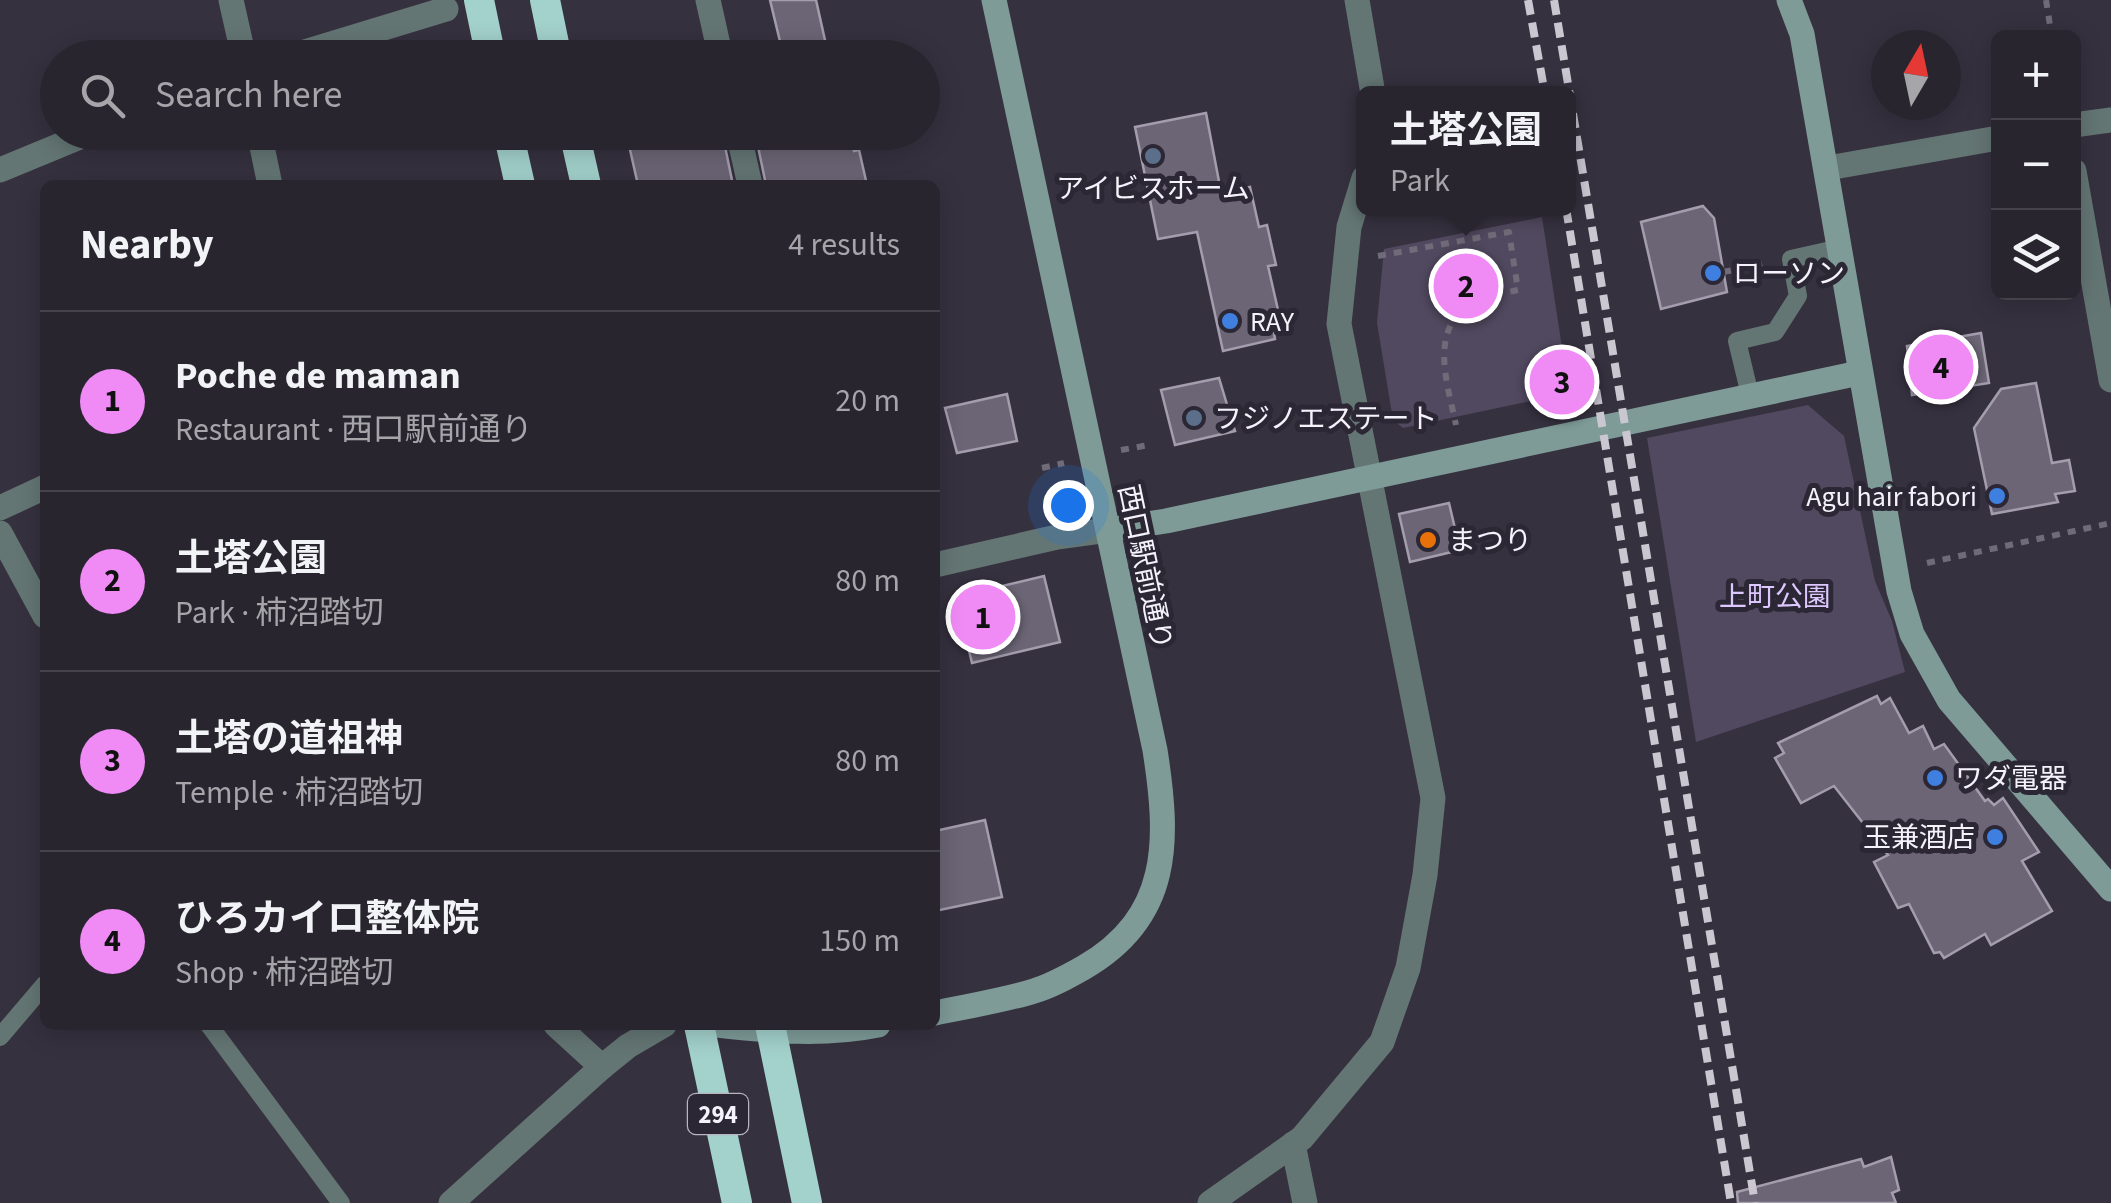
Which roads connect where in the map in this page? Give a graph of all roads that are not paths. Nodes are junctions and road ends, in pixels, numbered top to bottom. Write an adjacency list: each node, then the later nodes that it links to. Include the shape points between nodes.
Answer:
1 (231, 0): 9 (street)
2 (478, 0): 11 (highway)
3 (545, 0): 12 (highway)
4 (708, 0): 13 (street)
5 (994, 0): 38 (street, 西口駅前通り)
6 (1357, 0): 14 (street)
7 (1790, 0): 23 (street)
8 (446, 9): 10 (street)
9 (240, 40)
10 (345, 40)
11 (487, 40)
12 (554, 40)
13 (717, 40)
14 (1372, 86)
15 (2111, 120): 16 (street)
16 (2081, 125)
17 (1991, 139): 23 (street)
18 (48, 150): 24 (street)
19 (263, 150): 25 (street)
20 (512, 150): 26 (highway)
21 (578, 150): 27 (highway)
22 (742, 150): 28 (street)
23 (1828, 168): 31 (street)
24 (0, 170)
25 (269, 180)
26 (519, 180)
27 (585, 180)
28 (749, 180)
29 (1356, 207): 35 (street, via 1339,324)
30 (2081, 210): 33 (street)
31 (1840, 248): 32 (street); 34 (lane, via 1791,259 1798,296 1775,332 1737,340)
32 (1859, 373): 34 (street); 42 (street, via 1912,634 1949,700)
33 (2111, 380)
34 (1750, 395): 35 (street)
35 (1368, 477): 38 (street); 54 (street, via 1433,798 1425,875 1408,968 1382,1042)
36 (40, 489): 37 (street)
37 (0, 508)
38 (1108, 530): 40 (street); 44 (street, 西口駅前通り, via 1164,810 1162,858 1149,902 1128,935 1060,981)
39 (0, 533): 41 (street)
40 (940, 564)
41 (40, 607)
42 (2111, 889)
43 (40, 990): 52 (lane)
44 (940, 1012)
45 (213, 1030): 55 (lane)
46 (561, 1030): 53 (street)
47 (655, 1030): 53 (street)
48 (700, 1030): 57 (highway, 294)
49 (770, 1030): 58 (highway, 294)
50 (807, 1030): 51 (street)
51 (854, 1030)
52 (0, 1037)
53 (602, 1067): 56 (street)
54 (1293, 1144): 59 (street); 60 (street)
55 (341, 1203)
56 (452, 1203)
57 (738, 1203)
58 (808, 1203)
59 (1210, 1203)
60 (1306, 1203)

